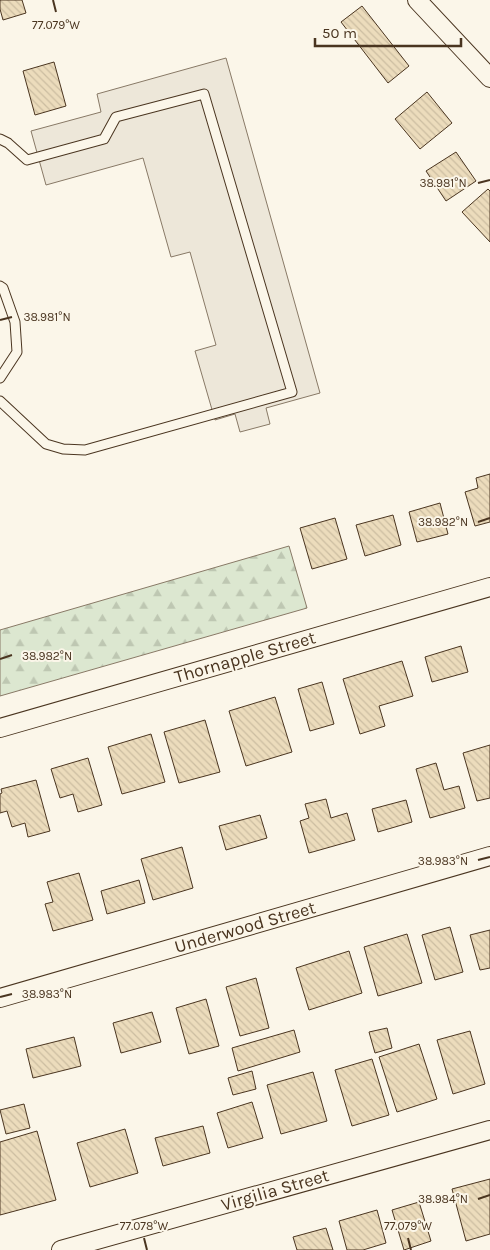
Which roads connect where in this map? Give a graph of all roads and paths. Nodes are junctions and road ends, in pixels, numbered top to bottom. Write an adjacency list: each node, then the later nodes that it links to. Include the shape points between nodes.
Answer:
1 (417, 0): 2 (street)
2 (490, 78)
3 (0, 140): 6 (lane, via 27,160 104,139 116,117 204,94 292,392 85,450 62,449 46,444)
4 (0, 286): 5 (lane, via 15,322 17,352)
5 (0, 378)
6 (0, 401)
7 (490, 587): 8 (street, Thornapple Street)
8 (0, 728)
9 (490, 856): 10 (street, Underwood Street)
10 (0, 998)
11 (490, 1130): 12 (street, Virgilia Street)
12 (61, 1250)

